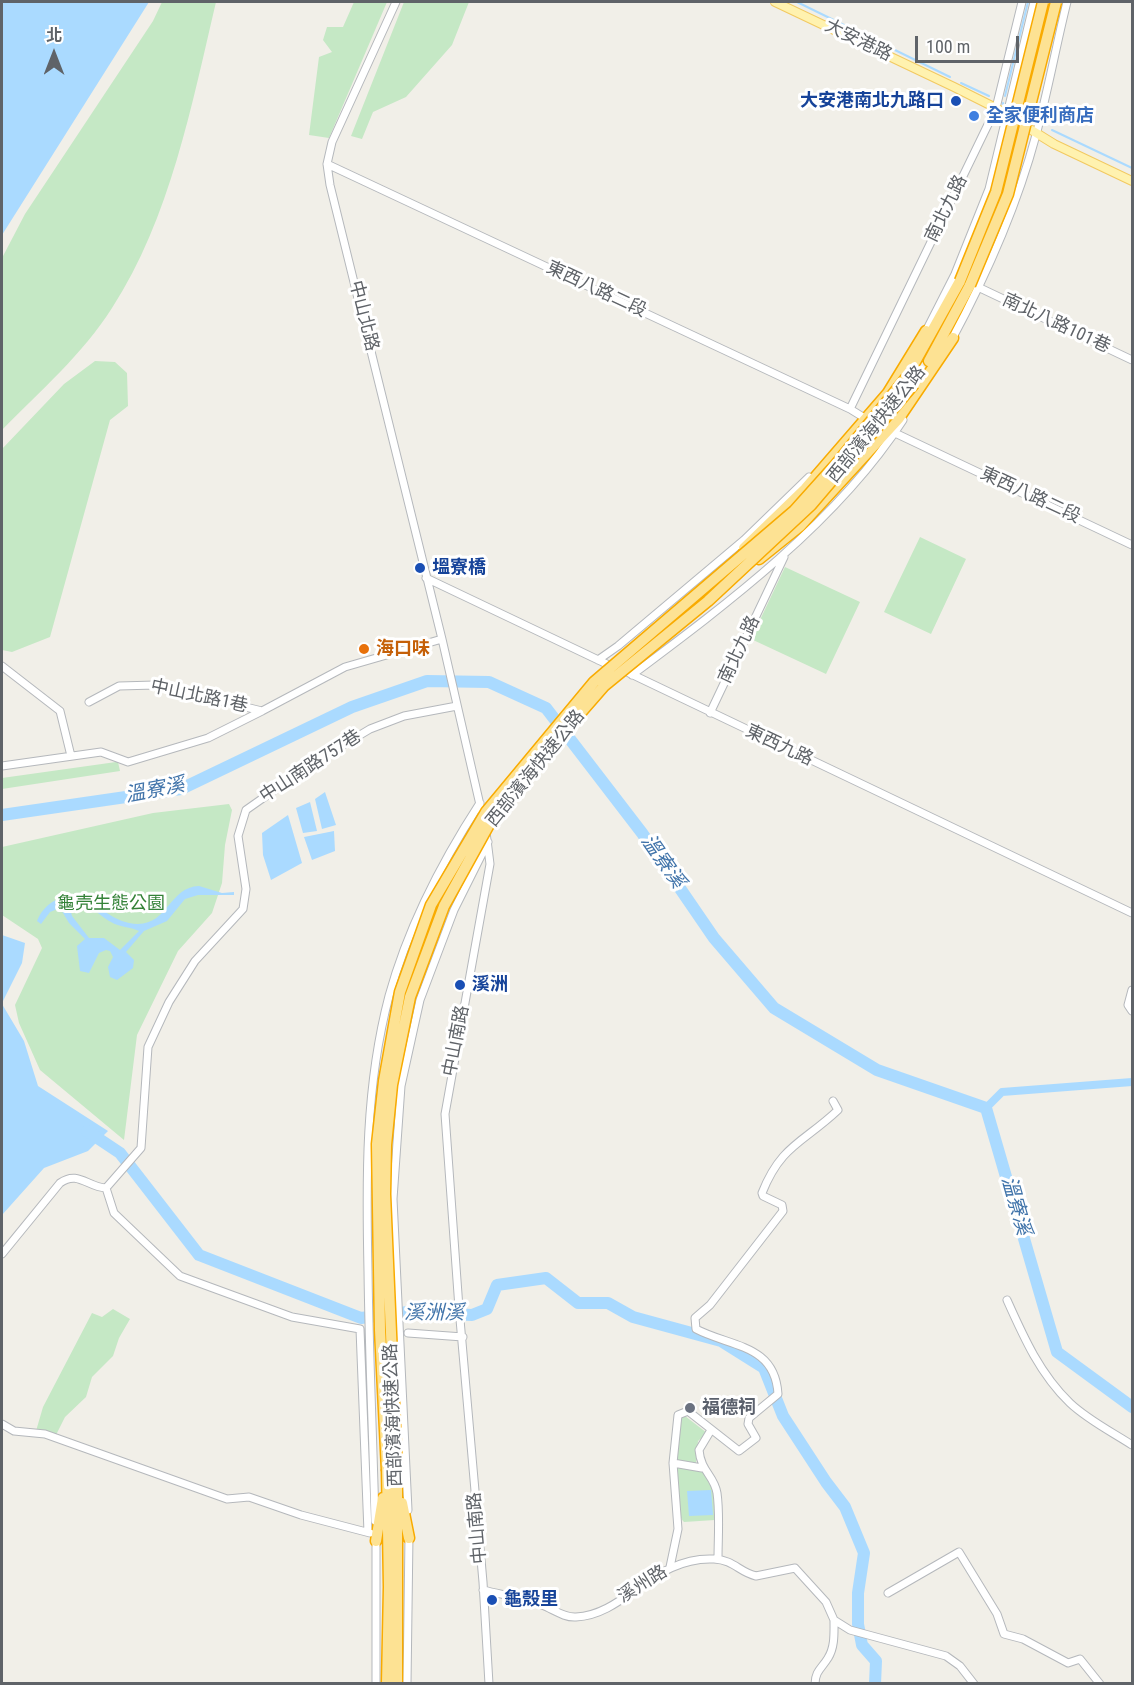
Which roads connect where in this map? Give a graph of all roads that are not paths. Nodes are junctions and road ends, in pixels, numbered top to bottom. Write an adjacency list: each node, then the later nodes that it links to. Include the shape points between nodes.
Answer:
1 (396, 2): 11 (street, 中山北路, via 332,142)
2 (775, 2): 8 (main road, 大安港路)
3 (1022, 2): 8 (street, 南北九路)
4 (1034, 2): 9 (street)
5 (1043, 2): 13 (highway, 西部濱海快速公路, bridge)
6 (1056, 2): 13 (highway, 西部濱海快速公路, bridge, via 1008,194)
7 (1067, 2): 10 (street)
8 (996, 108): 9 (main road, 大安港路); 18 (street, 南北九路)
9 (1006, 117): 10 (main road, 大安港路); 14 (street, via 989,189 955,274)
10 (1036, 134): 12 (main road, 大安港路); 13 (street, via 1016,196)
11 (327, 164): 18 (street, 東西八路二段); 23 (street, 中山北路)
12 (1132, 181)
13 (970, 285): 15 (street); 16 (street, 南北八路101巷); 17 (highway, 西部濱海快速公路)
14 (926, 331): 19 (street); 24 (highway, via 888,393 806,489)
15 (953, 338): 20 (street); 25 (highway, via 899,418 853,471 800,526)
16 (1132, 360)
17 (910, 381): 24 (highway, 西部濱海快速公路, bridge, via 794,511); 25 (highway, 西部濱海快速公路, bridge, via 811,505)
18 (850, 409): 19 (street, 東西八路二段)
19 (863, 417): 27 (street, via 821,466 744,540)
20 (895, 433): 21 (street, 東西八路二段); 22 (street)
21 (1132, 545)
22 (785, 554): 29 (street); 33 (street, 南北九路)
23 (426, 578): 26 (street, 中山北路); 27 (street, 東西九路)
24 (705, 587): 52 (highway, 西部濱海快速公路, bridge, via 594,682 486,812 427,916 400,992 377,1144 380,1330)
25 (708, 601): 52 (highway, 西部濱海快速公路, bridge, via 604,686 492,819 444,906 410,997 392,1085 386,1145)
26 (442, 639): 31 (street, 中山北路); 32 (street, 中山北路1巷, via 345,667)
27 (598, 660): 29 (street, 東西九路)
28 (2, 666): 34 (street, via 60,711)
29 (632, 675): 33 (street, 東西九路)
30 (89, 702): 32 (street, 中山北路1巷, via 119,686 155,685)
31 (458, 706): 36 (street, 中山南路); 42 (street, 中山南路757巷, via 404,716 370,729 246,810 238,836 246,889 243,909 195,962 169,1002 148,1047 141,1148)
32 (262, 711): 34 (street, via 208,738 164,754 128,762 101,752)
33 (710, 713): 38 (street, 東西九路)
34 (71, 756): 35 (street)
35 (2, 766)
36 (480, 803): 37 (street, 中山南路); 53 (street, via 431,886 412,928 387,1004 371,1090 366,1143)
37 (488, 842): 46 (street, 中山南路, via 490,864 445,1114); 54 (street, via 454,910 420,1000 401,1086 393,1199)
38 (1132, 913)
39 (1132, 990): 40 (street, via 1128,1005)
40 (1132, 1011)
41 (833, 1101): 48 (street, via 838,1110 787,1150 772,1168 762,1193 782,1205 783,1211 710,1305 695,1318 696,1329 740,1344 766,1360 778,1390 749,1418 756,1438 740,1451)
42 (106, 1188): 43 (street, via 97,1188 76,1177 60,1183); 53 (street, via 114,1213 180,1276 292,1317 360,1329)
43 (2, 1254)
44 (1007, 1300): 49 (street, via 1047,1377 1071,1404)
45 (408, 1334): 46 (street)
46 (463, 1338): 57 (street, 中山南路)
47 (2, 1424): 53 (street, via 14,1431 45,1434 227,1499 249,1497)
48 (711, 1430): 50 (street, via 688,1411 678,1415); 51 (street, via 699,1450)
49 (1132, 1445)
50 (673, 1463): 51 (street); 56 (street, via 678,1529)
51 (702, 1468): 55 (street, via 714,1481 717,1492)
52 (392, 1471): 53 (highway); 54 (highway); 61 (highway, 西部濱海快速公路); 62 (highway, 西部濱海快速公路)
53 (372, 1536): 60 (street)
54 (409, 1538): 63 (street)
55 (718, 1559): 56 (street, 溪州路); 59 (street, 溪州路, via 734,1562 756,1576 795,1568 826,1602)
56 (670, 1567): 57 (street, 溪州路, via 593,1615 576,1617)
57 (483, 1590): 64 (street, 中山南路)
58 (888, 1593): 67 (street, via 959,1552 997,1614 1004,1634 1023,1639 1068,1663 1080,1659)
59 (834, 1620): 65 (street, via 835,1639 828,1658 818,1669); 66 (street, via 850,1630 946,1656)
60 (376, 1683)
61 (387, 1683)
62 (397, 1683)
63 (407, 1683)
64 (489, 1683)
65 (815, 1683)
66 (974, 1683)
67 (1100, 1683)

